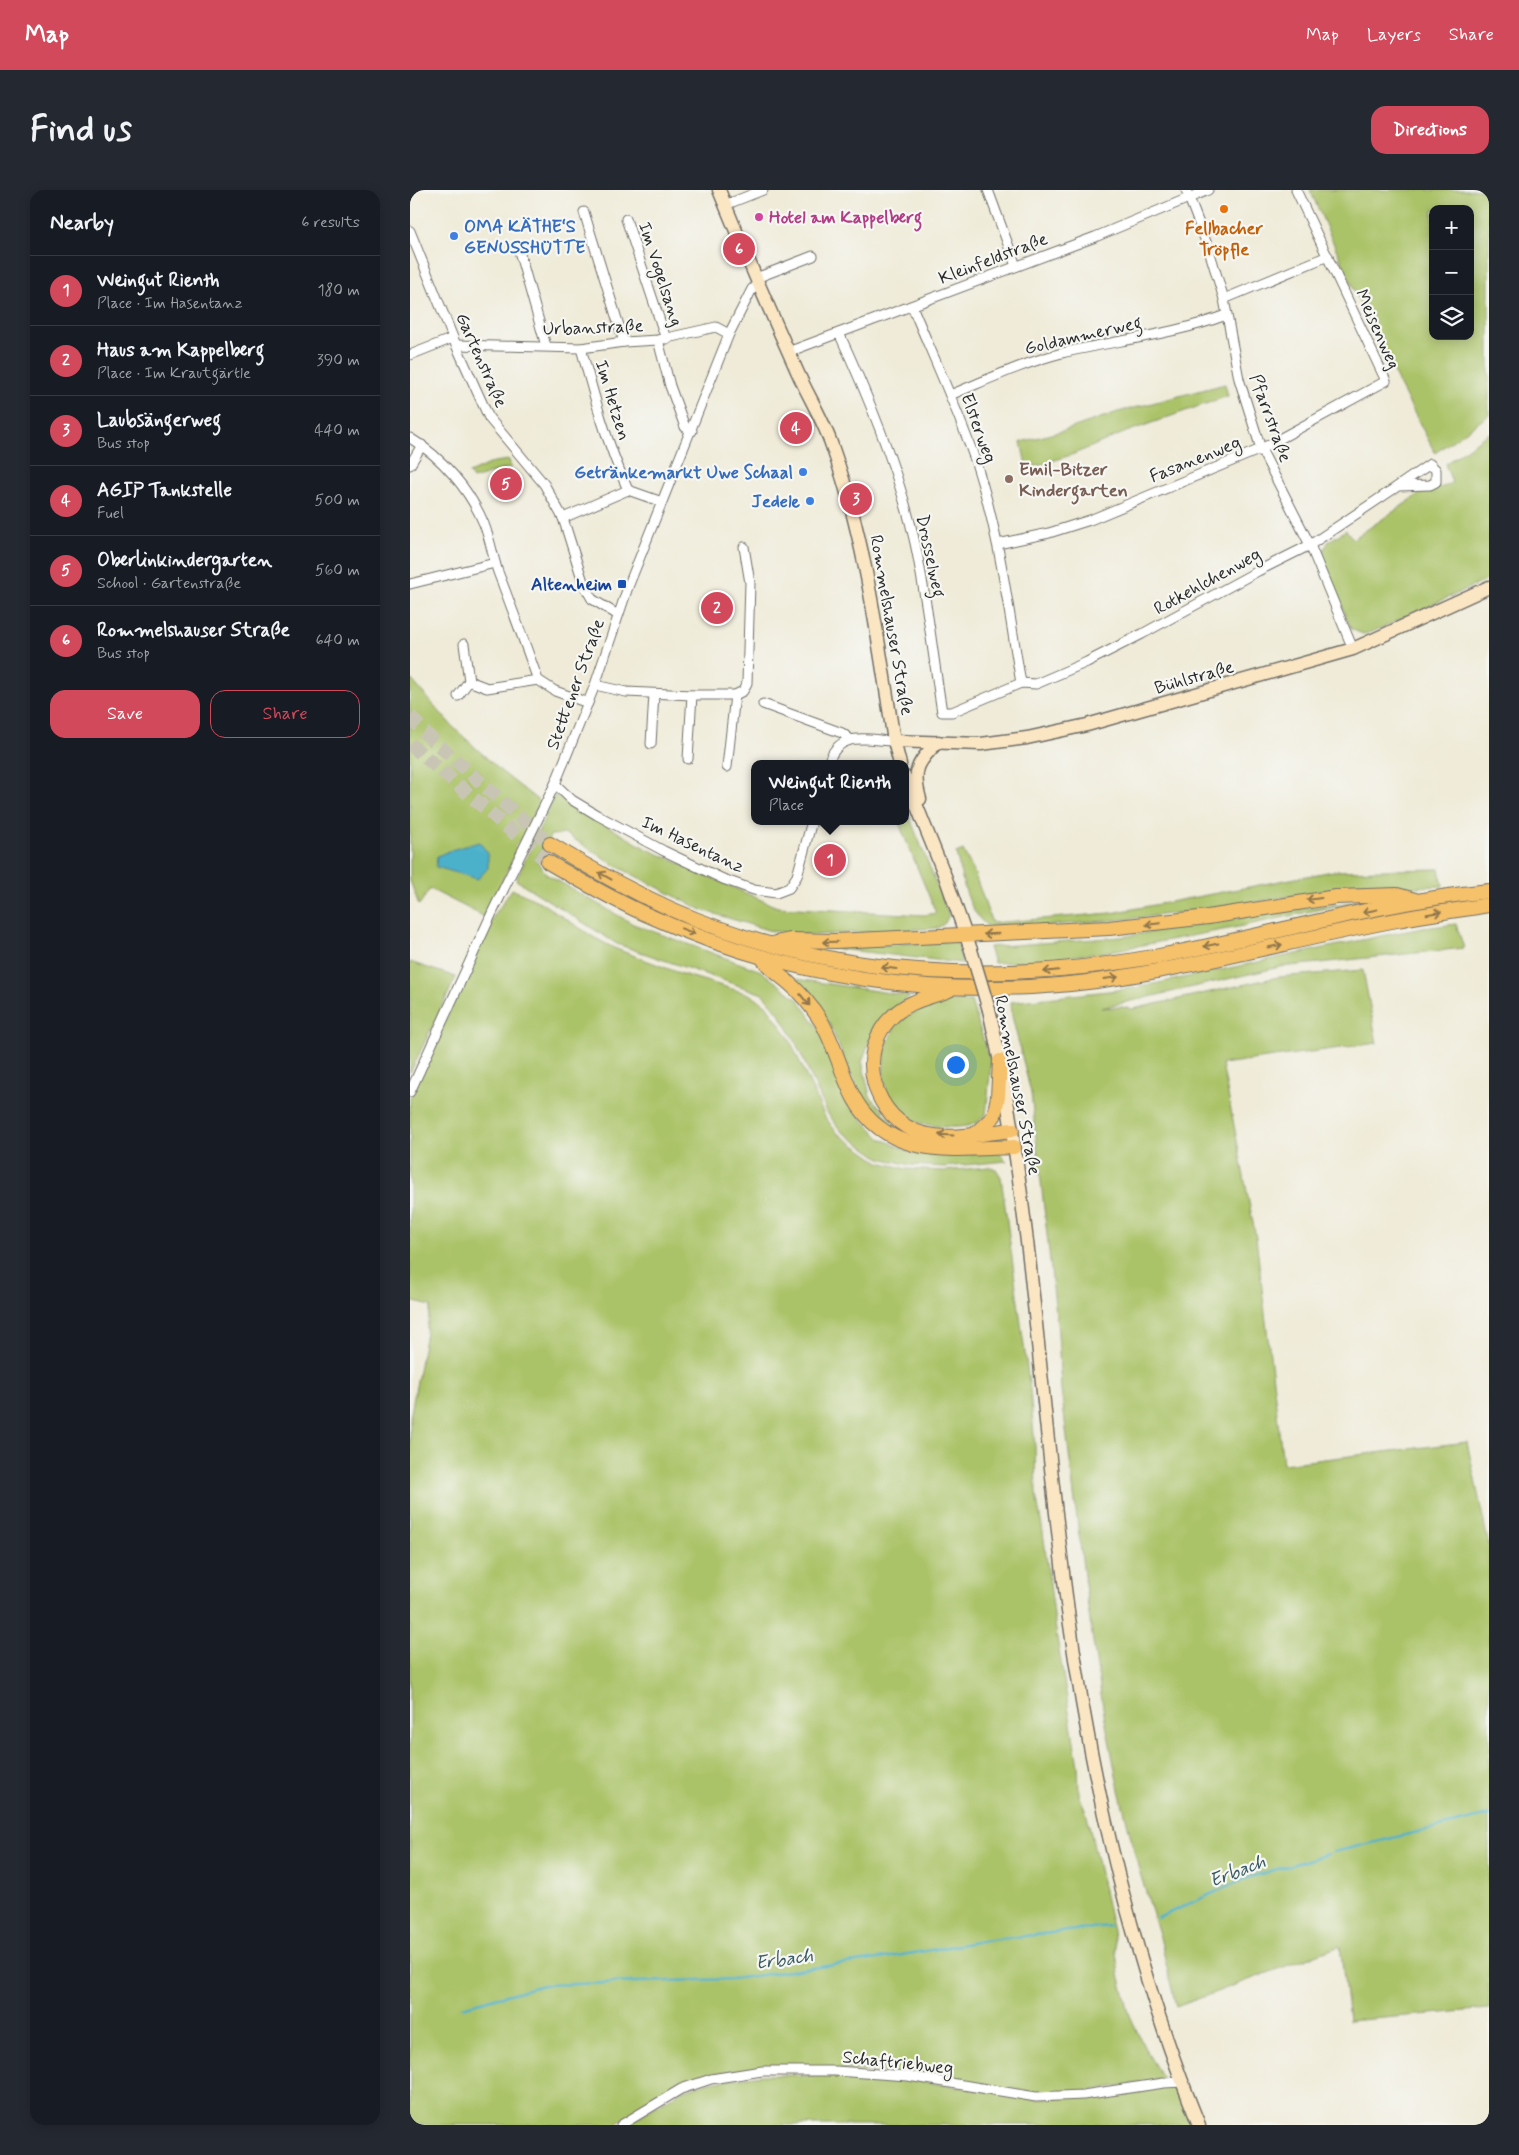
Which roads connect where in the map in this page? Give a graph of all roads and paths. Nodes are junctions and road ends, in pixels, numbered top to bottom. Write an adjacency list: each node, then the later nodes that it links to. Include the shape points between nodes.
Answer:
1 (719, 190): 7 (main road, Rommelshauser Straße)
2 (763, 190): 7 (street)
3 (988, 190): 14 (street)
4 (1208, 190): 6 (street, Kleinfeldstraße)
5 (1296, 190): 13 (street, Meisenweg)
6 (1187, 194): 14 (street, Kleinfeldstraße, via 1095,238); 16 (street, Pfarrstraße)
7 (725, 204): 15 (main road, Rommelshauser Straße)
8 (584, 212): 23 (street)
9 (626, 219): 21 (street, Im Vogelsang)
10 (410, 231): 22 (street, Gartenstraße)
11 (519, 251): 24 (street)
12 (813, 256): 15 (street)
13 (1328, 256): 16 (street); 32 (street, Meisenweg, via 1386,381)
14 (1016, 266): 17 (street, Kleinfeldstraße)
15 (758, 282): 20 (street, Stettener Straße); 26 (main road, Rommelshauser Straße)
16 (1224, 299): 18 (street, Pfarrstraße)
17 (912, 306): 19 (street, Kleinfeldstraße); 28 (street, Elsterweg)
18 (1226, 315): 28 (street, Goldammerweg, via 1196,326 1061,353); 32 (street, Pfarrstraße, via 1239,379)
19 (839, 333): 26 (street, Kleinfeldstraße); 49 (street, Drosselweg, via 876,419 915,543 942,712 952,712)
20 (729, 334): 21 (street, Urbanstraße, via 716,327); 29 (street, Stettener Straße)
21 (662, 340): 23 (street, Urbanstraße); 29 (street, Im Vogelsang, via 676,403 685,427)
22 (455, 342): 24 (street, Urbanstraße); 27 (street, Urbanstraße); 37 (street, Gartenstraße, via 489,418 544,484)
23 (624, 342): 25 (street, Urbanstraße)
24 (546, 346): 25 (street, Urbanstraße)
25 (581, 348): 35 (street, Im Hetzen, via 596,406)
26 (788, 352): 58 (main road, Rommelshauser Straße, via 822,419 851,506 868,578)
27 (410, 355)
28 (950, 395): 38 (street, Elsterweg, via 974,458)
29 (692, 431): 36 (street, Stettener Straße)
30 (410, 438): 31 (street)
31 (422, 445): 33 (street); 41 (street, via 466,491 484,524)
32 (1261, 449): 38 (street, Fasanenweg, via 1090,520); 39 (street, Pfarrstraße)
33 (410, 466)
34 (1398, 486): 34 (street, Rotkehlchenweg, via 1436,482 1433,462); 39 (street, Rotkehlchenweg)
35 (628, 490): 36 (street); 37 (street)
36 (662, 502): 44 (street, Stettener Straße)
37 (563, 518): 44 (street, Gartenstraße, via 584,585 592,599)
38 (998, 544): 49 (street, Elsterweg)
39 (1310, 545): 46 (street, Pfarrstraße); 49 (street, Rotkehlchenweg, via 1087,662 1036,684)
40 (744, 547): 52 (street, via 750,583 747,683)
41 (495, 563): 42 (street); 47 (street)
42 (410, 584)
43 (1489, 586): 46 (main road, Bühlstraße)
44 (618, 615): 50 (street, Stettener Straße)
45 (464, 644): 48 (street)
46 (1353, 649): 59 (main road, Bühlstraße, via 1087,725 998,743)
47 (538, 680): 48 (street, via 487,688); 55 (street, via 554,691)
48 (469, 681): 54 (street)
49 (1021, 683)
50 (595, 685): 51 (street); 55 (street, Stettener Straße)
51 (654, 694): 53 (street); 60 (street)
52 (735, 694): 53 (street); 64 (street)
53 (692, 695): 61 (street)
54 (458, 696)
55 (588, 703): 65 (street, Stettener Straße)
56 (763, 704): 57 (street, via 842,733)
57 (850, 739): 58 (street); 62 (street, via 842,742)
58 (894, 741): 59 (main road, Bühlstraße); 63 (main road, Rommelshauser Straße)
59 (938, 742): 69 (main road, via 916,769 917,787)
60 (651, 744)
61 (688, 759)
62 (829, 760)
63 (899, 760)
64 (728, 767)
65 (555, 784): 67 (street, Im Hasentanz, via 572,800 664,851 754,890 776,893 788,888 797,876); 79 (street, Stettener Straße)
66 (909, 787): 69 (main road, Rommelshauser Straße)
67 (811, 825)
68 (550, 844): 75 (highway, one-way to 68, via 712,925 648,898)
69 (934, 850): 74 (main road, Rommelshauser Straße)
70 (548, 862): 76 (highway, one-way to 76, via 642,913)
71 (1489, 891): 72 (highway)
72 (1418, 901): 74 (highway, one-way to 74, via 1398,895 1336,897 1160,923); 75 (highway, one-way to 75, via 1158,956 1040,972 968,974 900,970 829,959)
73 (1489, 905): 77 (highway, one-way to 73, via 1048,986 1126,976 1396,920)
74 (966, 934): 75 (highway, one-way to 75, via 835,942 790,940); 78 (main road, Rommelshauser Straße, bridge, via 989,1010)
75 (770, 944)
76 (762, 957): 77 (highway, via 861,979); 82 (highway, one-way to 82, via 769,968 806,1000 821,1022 865,1116 882,1131 905,1143 928,1148)
77 (957, 987): 81 (highway, one-way to 77, via 924,1134 909,1128 882,1105 872,1070 876,1041 892,1016 910,1003)
78 (1000, 1061): 80 (main road, Rommelshauser Straße); 81 (highway, via 994,1116)
79 (410, 1092)
80 (1012, 1130): 81 (highway); 82 (main road, Rommelshauser Straße)
81 (975, 1134)
82 (1014, 1147): 83 (main road, Rommelshauser Straße, via 1068,1609 1084,1716 1116,1872 1138,1952)
83 (1182, 2082): 84 (street, Schaftriebweg, via 1083,2095 1036,2097 908,2076 762,2070 711,2079 681,2089); 85 (main road, Rommelshauser Straße)
84 (621, 2125)
85 (1199, 2125)

